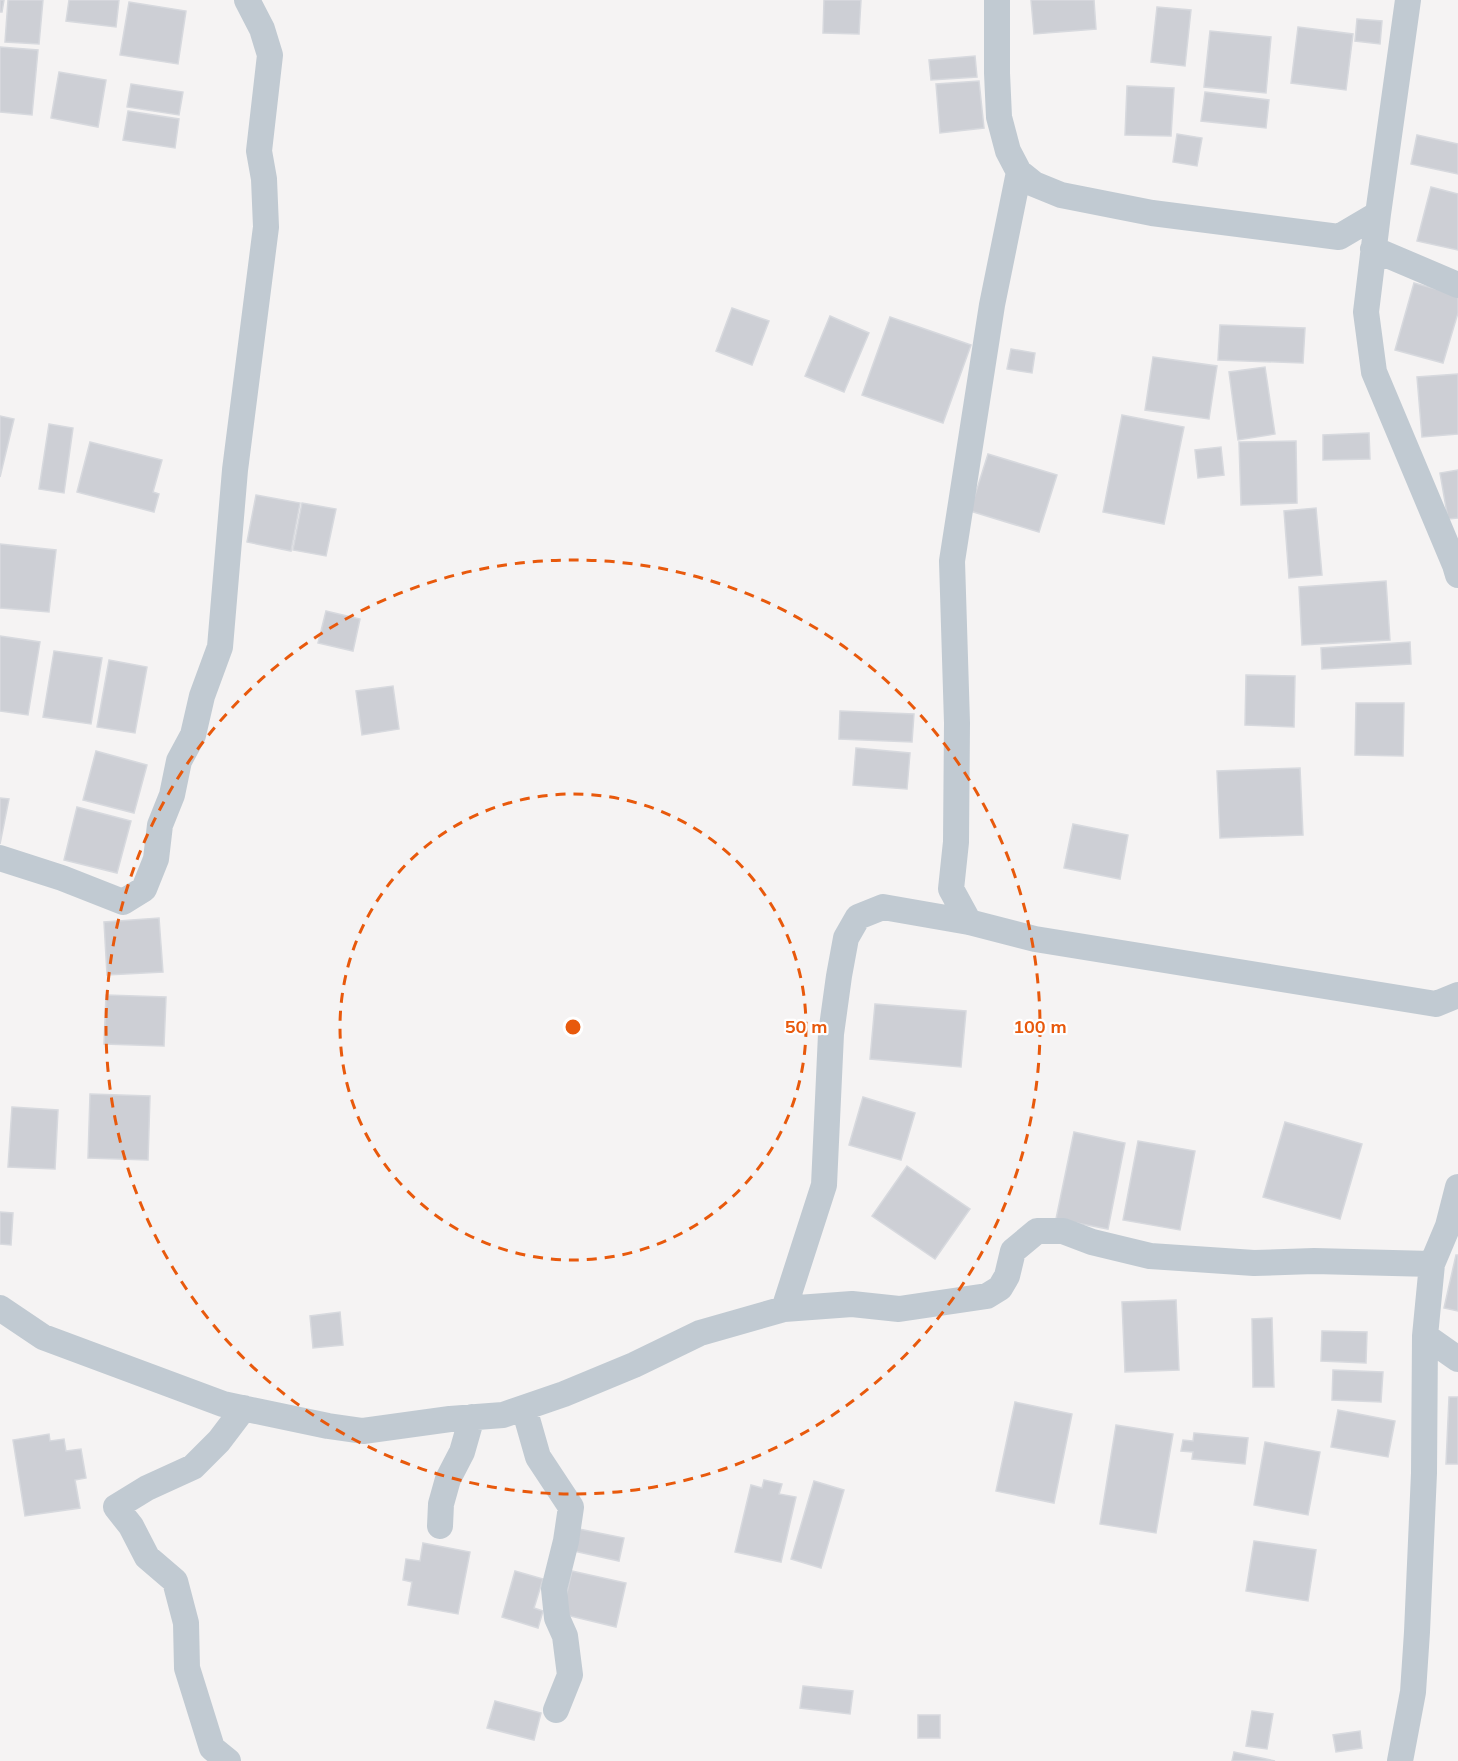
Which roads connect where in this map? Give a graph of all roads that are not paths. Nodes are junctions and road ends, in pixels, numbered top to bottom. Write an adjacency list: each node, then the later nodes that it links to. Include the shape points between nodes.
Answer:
1 (247, 0): 9 (street, via 270,56 259,151 266,228 236,470 220,647 193,735 179,761 160,825 156,859 144,889 123,902)
2 (997, 0): 4 (street, via 999,117 1008,151)
3 (1408, 0): 5 (street)
4 (1019, 172): 5 (street, via 1034,184 1061,195 1152,213 1339,237); 10 (street, via 992,305 952,561 957,723)
5 (1378, 214): 6 (street)
6 (1373, 249): 7 (street); 8 (street, via 1366,312 1374,372)
7 (1458, 285)
8 (1458, 575)
9 (0, 858)
10 (951, 889): 11 (street); 12 (street)
11 (922, 914): 12 (street); 17 (street, via 883,907 858,917 846,938 831,1034 824,1185)
12 (969, 922): 13 (street, via 1035,939 1436,1004)
13 (1458, 995)
14 (1458, 1187): 15 (street, via 1448,1226)
15 (1432, 1264): 17 (street, via 1254,1263 1150,1256 1063,1231 1037,1231 1013,1251 1007,1276 1000,1288 987,1296 899,1308 852,1304); 18 (street)
16 (0, 1308): 20 (street, via 43,1337 223,1404)
17 (784, 1309): 21 (street, via 700,1333 634,1365)
18 (1425, 1336): 19 (street); 26 (street, via 1417,1632 1413,1692)
19 (1458, 1359)
20 (244, 1408): 22 (street, via 363,1431); 25 (street, via 193,1467 116,1507 147,1557 175,1581 186,1623 188,1668 212,1748)
21 (524, 1408): 22 (street, via 502,1415); 24 (street, via 538,1457 571,1507 554,1589 570,1674)
22 (472, 1417): 23 (street, via 462,1452 448,1479)
23 (440, 1526)
24 (556, 1710)
25 (228, 1761)
26 (1400, 1761)

